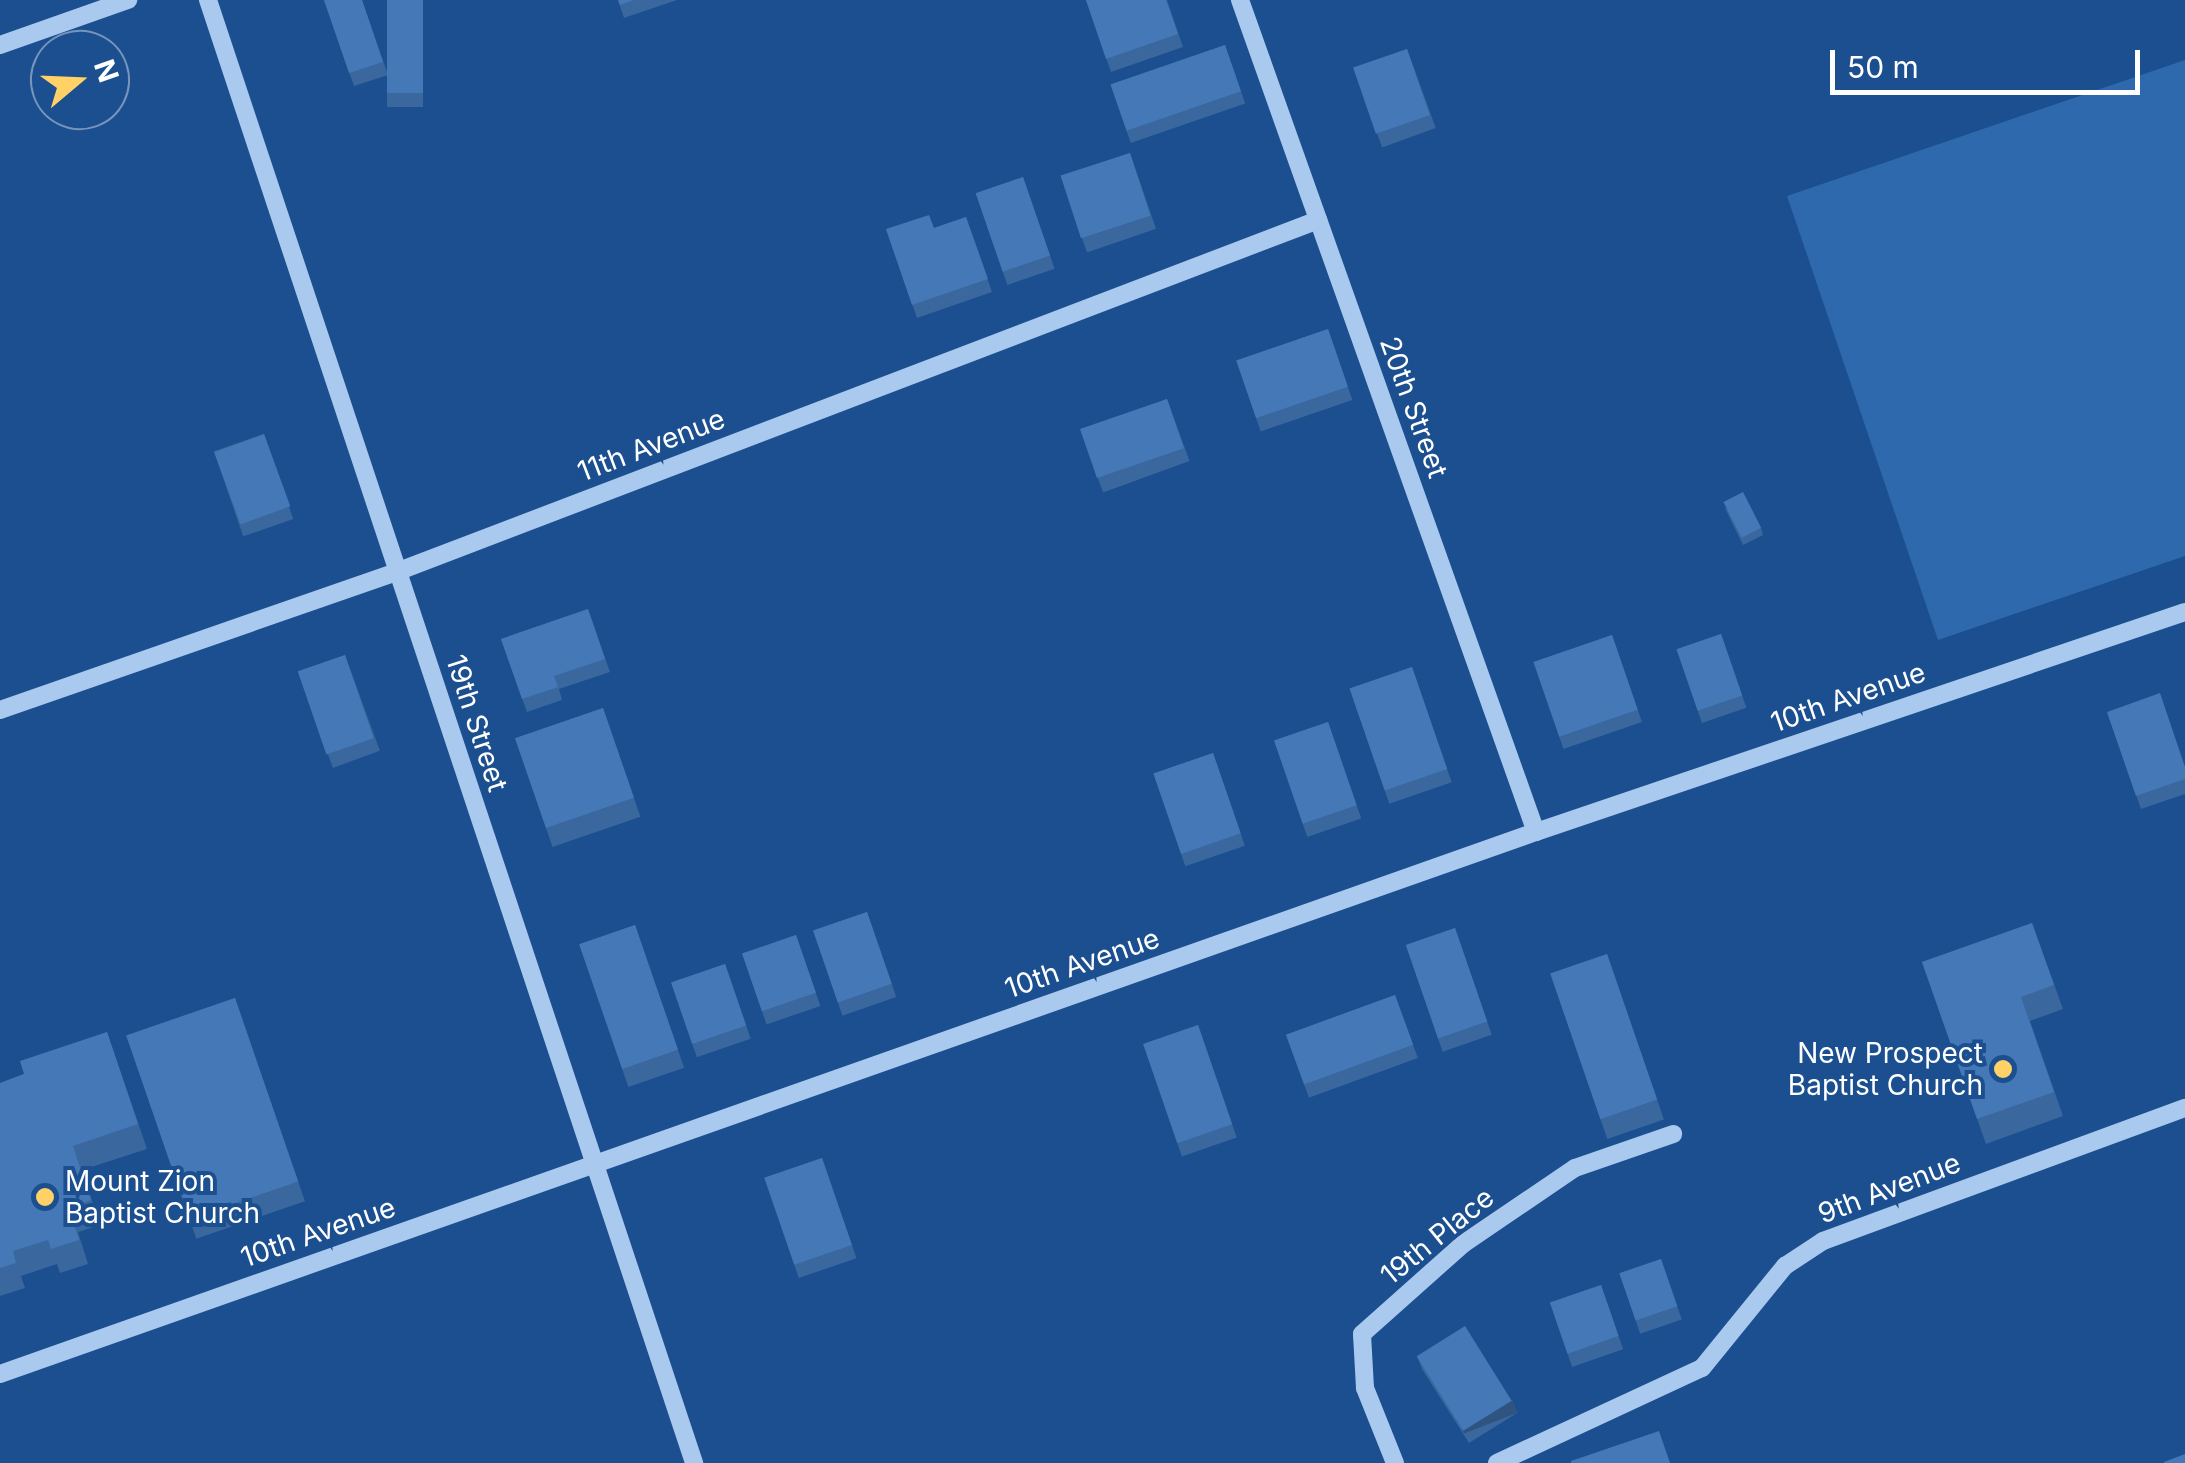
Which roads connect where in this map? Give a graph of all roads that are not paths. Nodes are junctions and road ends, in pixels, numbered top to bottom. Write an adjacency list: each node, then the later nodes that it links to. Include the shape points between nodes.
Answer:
1 (128, 0): 4 (street)
2 (208, 0): 6 (street, 19th Street)
3 (1240, 0): 5 (street, 20th Street)
4 (0, 45)
5 (1318, 220): 6 (street, 11th Avenue); 9 (street, 20th Street)
6 (399, 571): 8 (street, 11th Avenue); 12 (street, 19th Street)
7 (2185, 612): 9 (street, 10th Avenue)
8 (0, 710)
9 (1536, 832): 12 (street, 10th Avenue)
10 (2185, 1108): 16 (street, 9th Avenue, via 1822,1241 1784,1266 1702,1368)
11 (1673, 1134): 15 (street, 19th Place, via 1575,1168 1464,1244 1362,1334 1364,1388)
12 (594, 1164): 13 (street, 10th Avenue); 14 (street, 19th Street)
13 (0, 1374)
14 (694, 1463)
15 (1395, 1463)
16 (1497, 1463)

